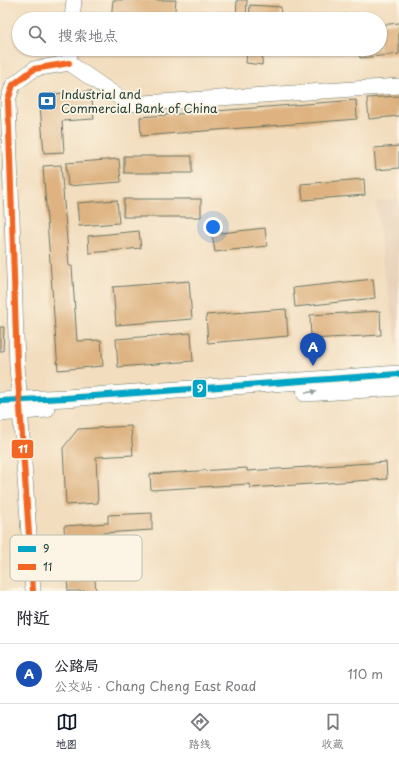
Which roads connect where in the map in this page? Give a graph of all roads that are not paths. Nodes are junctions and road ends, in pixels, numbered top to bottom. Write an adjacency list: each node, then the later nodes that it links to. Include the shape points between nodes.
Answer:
1 (74, 0): 2 (street)
2 (73, 12)
3 (69, 56): 4 (street, via 129,104); 8 (street, via 34,69 13,84 8,100 17,365)
4 (399, 86)
5 (399, 374): 8 (main road, via 66,398)
6 (399, 387): 8 (main road, one-way to 6, via 66,407)
7 (0, 401): 8 (main road)
8 (21, 406): 9 (main road); 10 (street)
9 (0, 413)
10 (29, 535)
11 (32, 581): 12 (street)
12 (33, 591)

